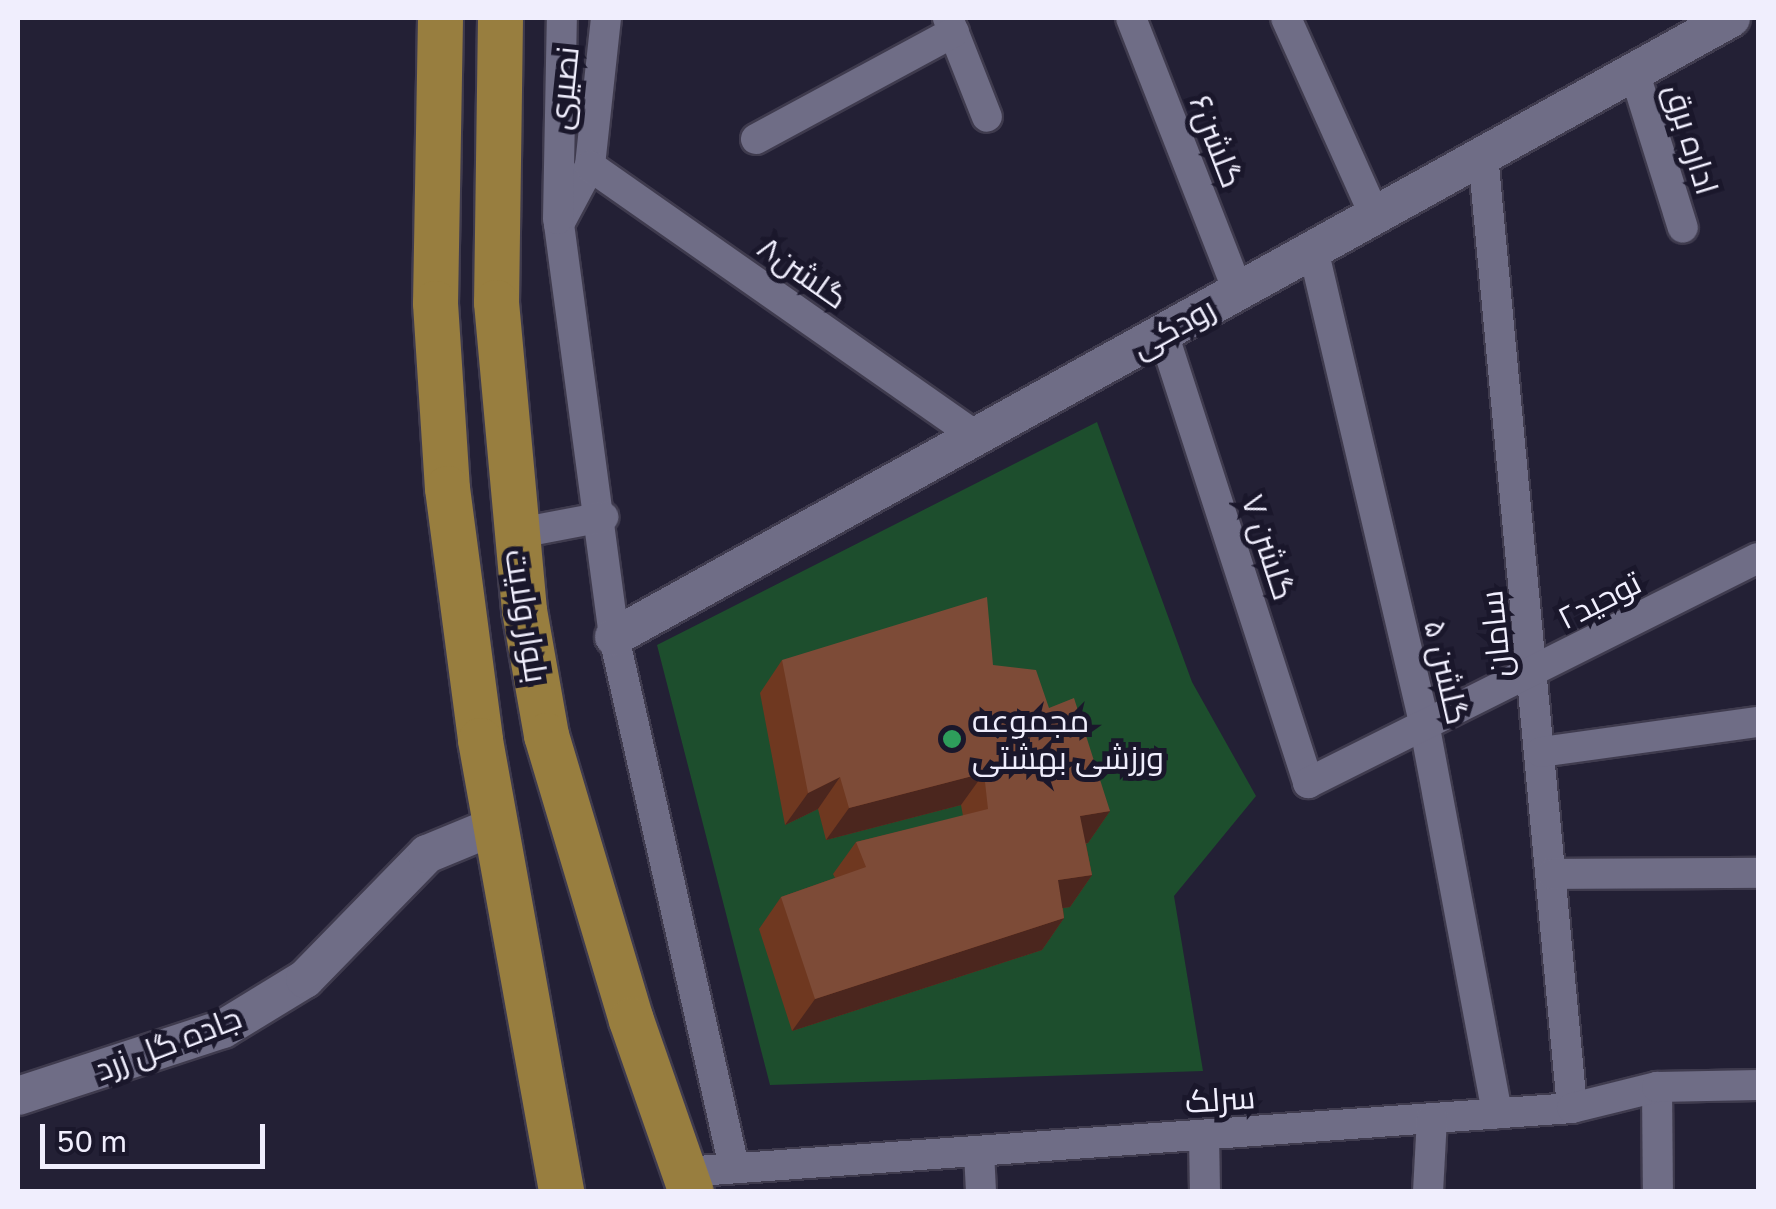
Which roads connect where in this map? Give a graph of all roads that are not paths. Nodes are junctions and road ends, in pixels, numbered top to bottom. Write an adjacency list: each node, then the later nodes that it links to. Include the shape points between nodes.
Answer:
1 (440, 18): 30 (main road, بلوار ولایت, via 434,303 444,451)
2 (500, 18): 22 (main road, بلوار ولایت, via 496,302)
3 (562, 18): 15 (street)
4 (606, 18): 13 (street, نصیری)
5 (1131, 18): 18 (street, گلشن۶)
6 (1286, 18): 14 (street)
7 (1731, 18): 9 (street, رودکی)
8 (951, 25): 10 (street); 11 (street)
9 (1634, 71): 12 (street, رودکی); 16 (street, اداره برق)
10 (987, 117)
11 (756, 139)
12 (1484, 155): 14 (street, رودکی); 25 (street, سامان)
13 (590, 166): 15 (street); 20 (street, گلشن۸)
14 (1374, 214): 17 (street, رودکی)
15 (558, 224): 21 (street)
16 (1682, 228)
17 (1314, 249): 18 (street, رودکی); 27 (street, گلشن ۵)
18 (1238, 291): 19 (street, رودکی)
19 (1163, 332): 20 (street, رودکی); 29 (street, گلشن ۷)
20 (976, 436): 24 (street, رودکی)
21 (603, 518): 22 (street); 24 (street)
22 (514, 534): 42 (main road, بلوار ولایت, via 546,735 631,1020)
23 (1758, 558): 25 (street, توحید۲)
24 (614, 637): 41 (street)
25 (1534, 672): 27 (street, توحید۲); 28 (street, سامان)
26 (1758, 722): 28 (street)
27 (1425, 728): 29 (street, توحید۲); 37 (street, گلشن ۵)
28 (1541, 752): 32 (street, سامان)
29 (1308, 783)
30 (495, 826): 35 (street, جاده گل زرد, via 427,854 305,979 223,1029); 43 (main road, بلوار ولایت)
31 (1758, 873): 32 (street)
32 (1552, 874): 36 (street, سامان)
33 (1758, 1085): 34 (street, سرلک)
34 (1657, 1087): 36 (street, سرلک); 47 (street)
35 (18, 1096)
36 (1572, 1108): 37 (street, سرلک)
37 (1498, 1113): 38 (street, سرلک)
38 (1432, 1118): 39 (street, سرلک); 46 (street)
39 (1204, 1135): 40 (street, سرلک); 45 (street)
40 (979, 1152): 41 (street, سرلک); 44 (street)
41 (734, 1168): 42 (street, سرلک)
42 (688, 1182)
43 (562, 1192)
44 (981, 1192)
45 (1206, 1192)
46 (1428, 1192)
47 (1658, 1192)

